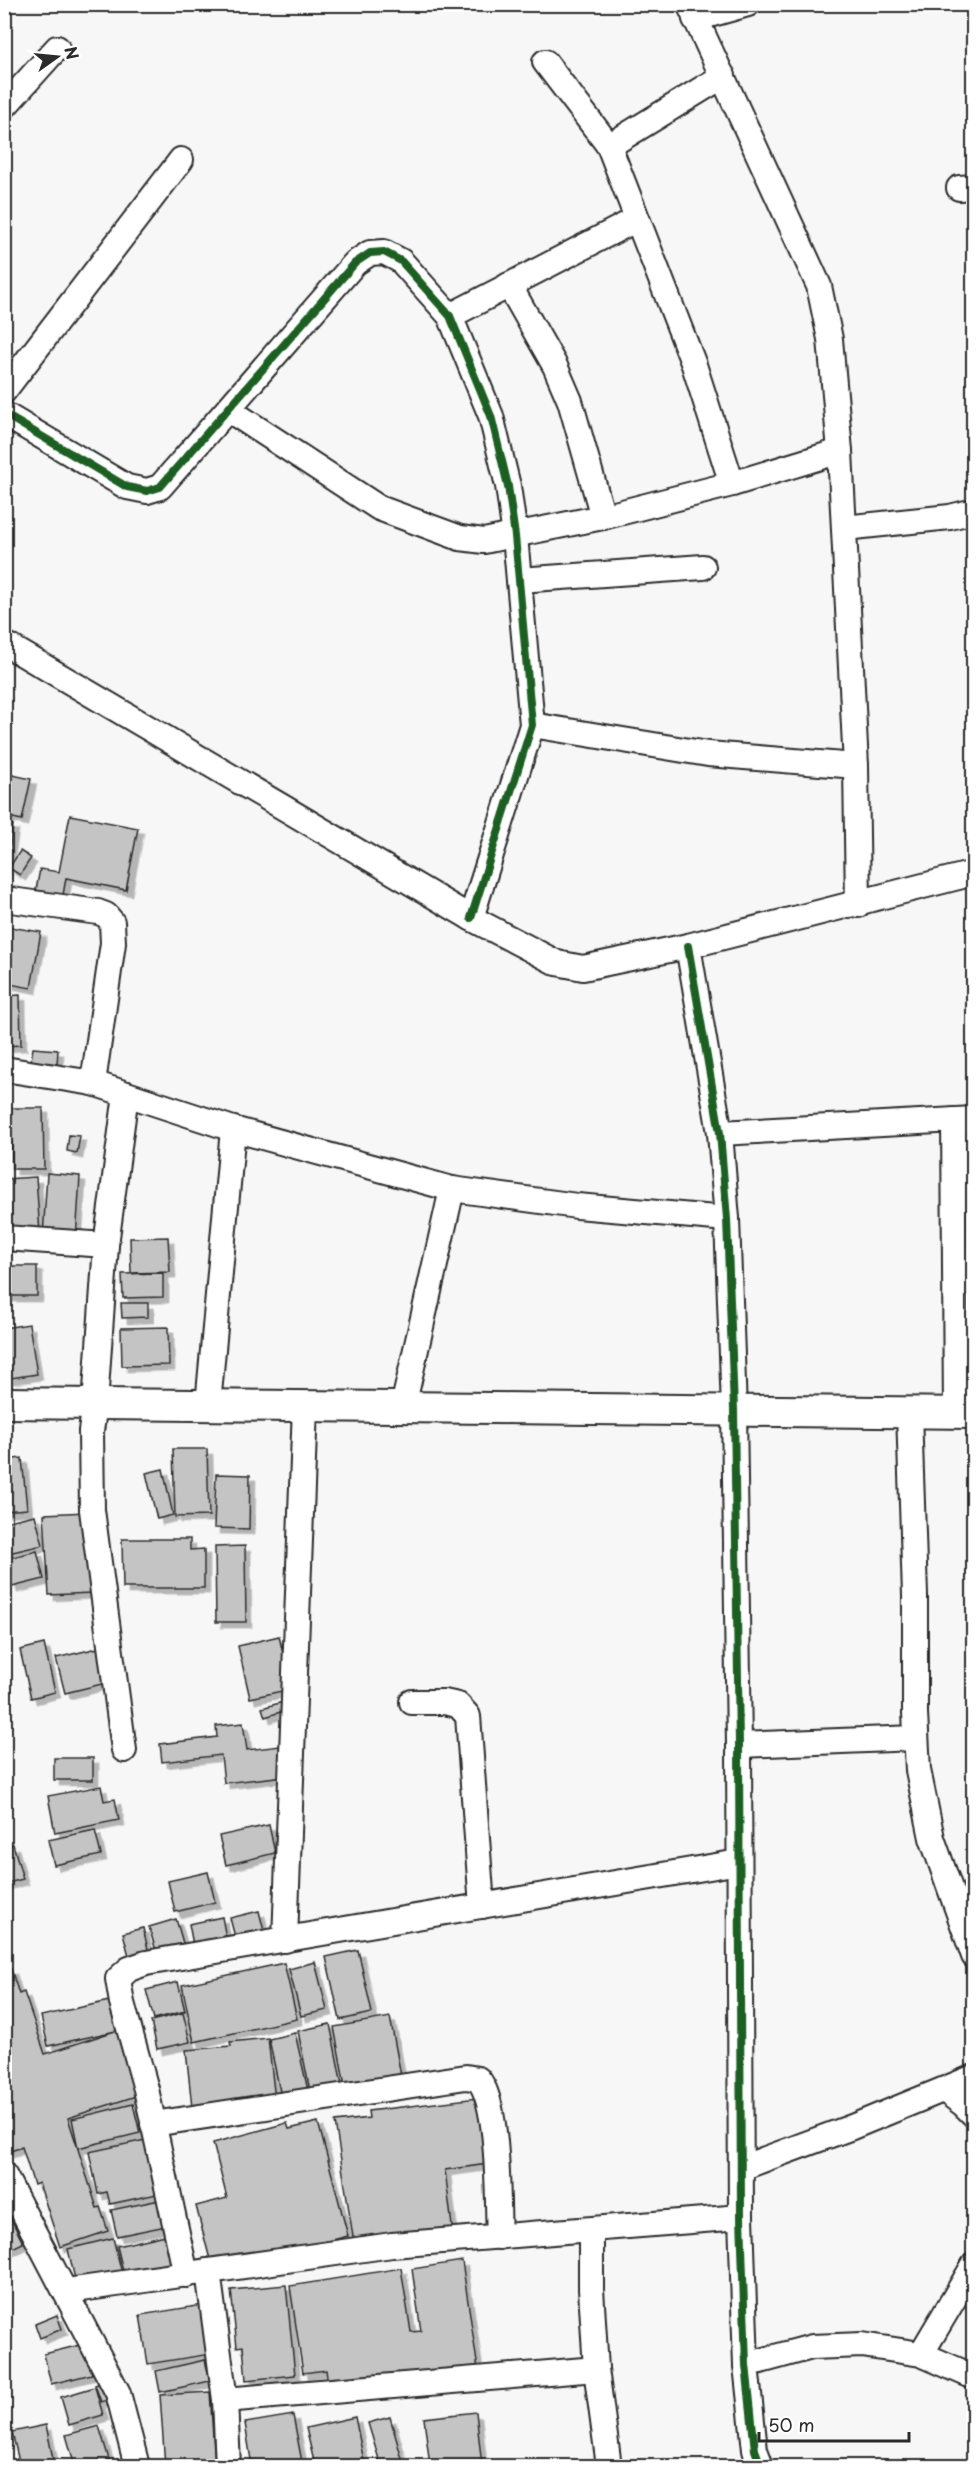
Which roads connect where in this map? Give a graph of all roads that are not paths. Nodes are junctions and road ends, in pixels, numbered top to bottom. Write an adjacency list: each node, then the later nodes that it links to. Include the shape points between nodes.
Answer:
1 (748, 4): 2 (street)
2 (692, 12): 5 (street)
3 (57, 48): 6 (street)
4 (545, 62): 7 (street)
5 (723, 76): 7 (street); 15 (street, via 819,286 830,339)
6 (4, 107)
7 (609, 146): 9 (street)
8 (181, 160): 12 (street)
9 (637, 219): 10 (street); 16 (street, via 694,365)
10 (509, 285): 11 (street); 18 (street, via 570,400)
11 (450, 315): 13 (street, via 401,261 384,252 370,253 355,263); 20 (street, via 491,416)
12 (4, 392)
13 (229, 410): 14 (street, via 160,488 147,491 127,487); 20 (street, via 379,508 460,538 484,541)
14 (4, 414)
15 (840, 451): 16 (street); 19 (street)
16 (732, 484): 18 (street)
17 (974, 511): 19 (street)
18 (603, 517): 20 (street)
19 (844, 528): 25 (street)
20 (515, 536): 22 (street)
21 (703, 567): 22 (street)
22 (519, 580): 24 (street)
23 (4, 643): 29 (street)
24 (532, 724): 25 (street, via 708,754); 29 (street)
25 (856, 766): 28 (street)
26 (974, 873): 28 (street)
27 (4, 899): 32 (street, via 98,912 112,922 113,944)
28 (858, 904): 30 (street)
29 (471, 918): 30 (street, via 557,963 583,968)
30 (688, 946): 36 (street)
31 (4, 1069): 32 (street)
32 (93, 1083): 33 (street)
33 (126, 1094): 35 (street); 40 (street)
34 (964, 1120): 36 (street); 48 (street)
35 (233, 1129): 37 (street); 43 (street)
36 (720, 1133): 38 (street)
37 (452, 1190): 38 (street); 45 (street)
38 (727, 1219): 46 (street)
39 (4, 1238): 40 (street)
40 (106, 1245): 42 (street)
41 (4, 1403): 42 (main road)
42 (95, 1404): 43 (main road); 52 (street, via 91,1431 92,1510)
43 (208, 1405): 44 (main road)
44 (305, 1406): 45 (main road); 55 (street)
45 (403, 1407): 46 (main road)
46 (734, 1410): 47 (main road); 51 (street)
47 (909, 1412): 48 (main road); 50 (street)
48 (965, 1413)
49 (412, 1702): 54 (street, via 458,1705 468,1716)
50 (916, 1738): 51 (street); 56 (street, via 918,1770 932,1838)
51 (739, 1745): 53 (street)
52 (124, 1750)
53 (739, 1862): 54 (street); 61 (street)
54 (482, 1906): 55 (street)
55 (285, 1941): 60 (street, via 146,1963 129,1969 118,1979)
56 (974, 1956)
57 (974, 2077): 58 (street)
58 (944, 2090): 59 (street); 61 (street)
59 (974, 2115)
60 (153, 2124): 65 (street, via 478,2079 485,2086 493,2122); 67 (street)
61 (741, 2168): 63 (street)
62 (4, 2175): 68 (street)
63 (741, 2217): 64 (street); 70 (street)
64 (591, 2230): 65 (street); 71 (street)
65 (499, 2237): 67 (street, via 392,2246)
66 (974, 2265): 69 (street)
67 (197, 2273): 68 (street); 73 (street)
68 (67, 2291): 74 (street, via 118,2393)
69 (921, 2354): 70 (street, via 862,2345 812,2347); 72 (street)
70 (746, 2365): 77 (street, via 755,2450)
71 (596, 2369): 73 (street); 76 (street)
72 (974, 2377)
73 (225, 2400): 75 (street)
74 (136, 2466)
75 (228, 2466)
76 (609, 2466)
77 (761, 2466)

